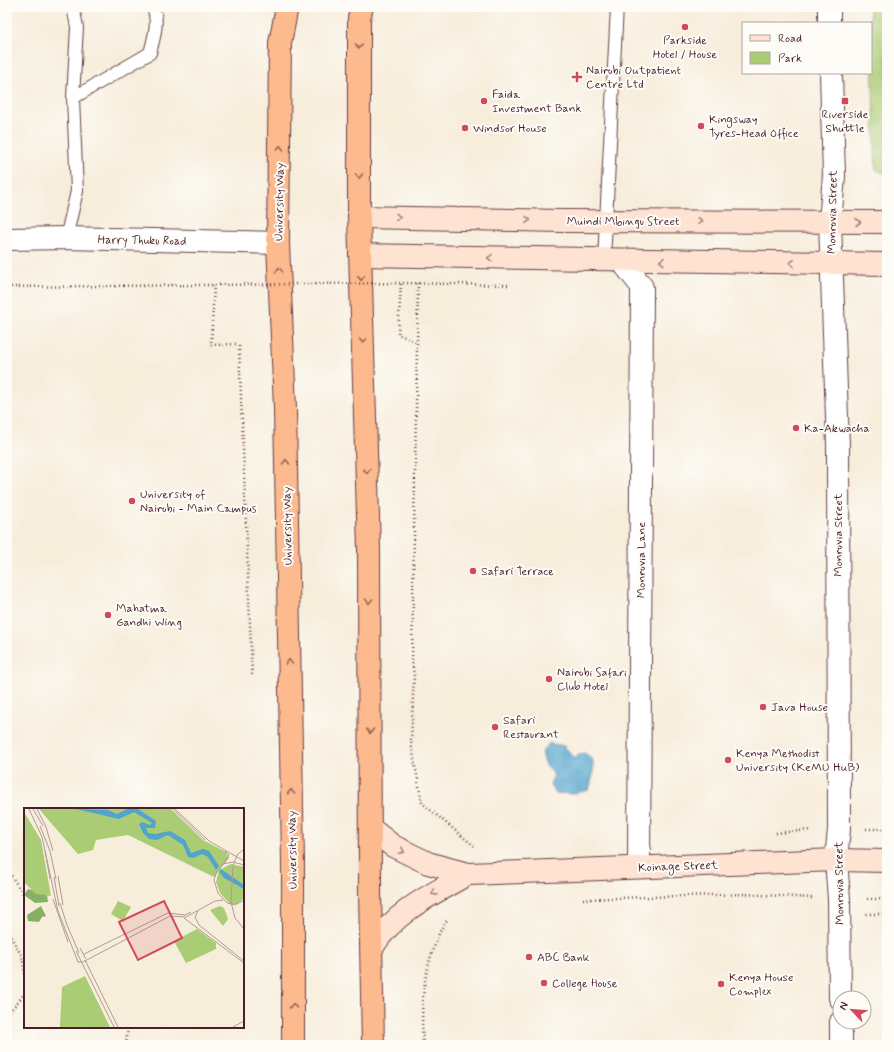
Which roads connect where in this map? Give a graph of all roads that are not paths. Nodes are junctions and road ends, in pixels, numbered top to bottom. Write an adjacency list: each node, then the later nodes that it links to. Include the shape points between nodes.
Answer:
1 (72, 7): 9 (lane, via 77,27)
2 (153, 7): 9 (lane, via 156,13 155,35 150,53)
3 (287, 7): 16 (highway, University Way, one-way to 3, via 280,43)
4 (362, 7): 10 (highway, one-way to 10, via 359,18)
5 (617, 7): 11 (lane)
6 (829, 7): 7 (street)
7 (829, 22)
8 (831, 74): 12 (street, Monrovia Street, via 834,176)
9 (73, 98): 14 (lane, via 78,191)
10 (359, 217): 11 (street, Muindi Mbingu Street, one-way to 11); 17 (highway)
11 (606, 221): 12 (street, Muindi Mbingu Street, one-way to 12); 18 (lane)
12 (830, 222): 13 (street, Muindi Mbingu Street, one-way to 13); 19 (street, Monrovia Street)
13 (887, 222)
14 (66, 238): 15 (street, Harry Thuku Road); 16 (street, Harry Thuku Road)
15 (7, 239)
16 (278, 243): 29 (highway, University Way, one-way to 16, via 285,408)
17 (360, 255): 18 (street, one-way to 17); 21 (highway, one-way to 21, via 369,549)
18 (613, 260): 19 (street, one-way to 18); 24 (street, Monrovia Lane, via 642,287)
19 (831, 264): 20 (street); 22 (street, Monrovia Street, via 838,445 839,828)
20 (887, 264)
21 (370, 828): 25 (street, Koinage Street, one-way to 25, via 393,846 428,863); 26 (highway)
22 (836, 860): 23 (street, Koinage Street); 24 (street, Koinage Street); 27 (street, Monrovia Street)
23 (887, 861)
24 (639, 867): 25 (street, Koinage Street)
25 (468, 874): 26 (street, Koinage Street, one-way to 26, via 403,913 388,926)
26 (372, 948): 30 (highway)
27 (840, 990)
28 (841, 1030): 31 (street)
29 (293, 1045)
30 (373, 1045)
31 (841, 1045)

